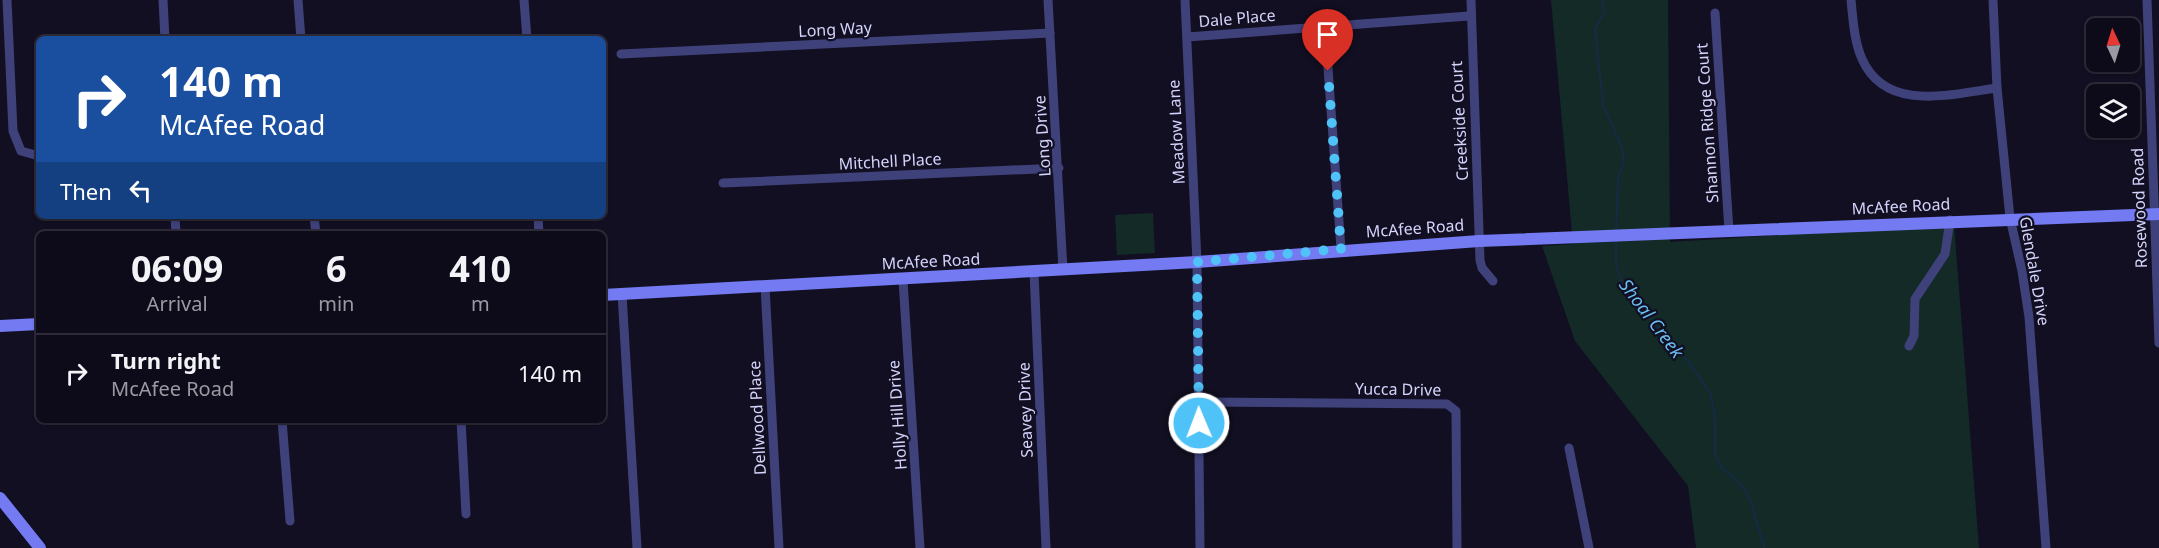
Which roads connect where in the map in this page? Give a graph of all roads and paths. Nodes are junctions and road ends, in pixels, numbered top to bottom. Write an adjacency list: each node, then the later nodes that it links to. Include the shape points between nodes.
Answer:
1 (7, 0): 21 (street, via 13,131 21,151)
2 (162, 0): 15 (street)
3 (298, 0): 16 (street)
4 (524, 0): 17 (street)
5 (1048, 0): 14 (street, Long Drive)
6 (1185, 0): 18 (street, Meadow Lane)
7 (1471, 0): 12 (street, Creekside Court)
8 (1851, 0): 20 (street, via 1861,58 1871,75 1890,90 1913,97)
9 (1993, 0): 20 (street, Glendale Drive)
10 (2146, 0): 24 (street, Rosewood Road)
11 (1715, 13): 27 (street, Shannon Ridge Court)
12 (1469, 16): 13 (street, Dale Place); 28 (street, Creekside Court)
13 (1325, 26): 18 (street, Dale Place); 29 (street)
14 (1050, 33): 19 (street, Long Way); 22 (street, Long Drive)
15 (165, 36)
16 (301, 36)
17 (527, 36)
18 (1187, 37): 30 (street, Meadow Lane)
19 (621, 54)
20 (1997, 88): 25 (street, Glendale Drive)
21 (36, 155)
22 (1059, 168): 23 (street, Mitchell Place); 31 (street, Long Drive)
23 (723, 183)
24 (2156, 214): 25 (street, McAfee Road); 40 (street, Rosewood Road)
25 (2010, 219): 26 (street, McAfee Road); 57 (street, Glendale Drive, via 2029,316)
26 (1950, 220): 27 (street, McAfee Road); 41 (street, via 1945,254 1915,299 1914,336)
27 (1729, 231): 28 (street, McAfee Road)
28 (1479, 241): 29 (street, McAfee Road); 34 (street, Creekside Court, via 1482,268)
29 (1341, 249): 30 (street, McAfee Road)
30 (1197, 262): 31 (street, McAfee Road); 42 (street, Meadow Lane)
31 (1063, 270): 32 (street, McAfee Road)
32 (1034, 272): 33 (street, McAfee Road); 53 (street, Seavey Drive)
33 (903, 280): 35 (street, McAfee Road); 52 (street, Holly Hill Drive)
34 (1493, 281)
35 (765, 286): 36 (street, McAfee Road); 51 (street, Dellwood Place)
36 (622, 294): 37 (street, McAfee Road); 50 (street)
37 (606, 295)
38 (36, 324): 39 (street)
39 (0, 326)
40 (2159, 343)
41 (1909, 346)
42 (1199, 402): 54 (street, Meadow Lane); 55 (street, Yucca Drive, via 1447,404 1456,411)
43 (282, 423): 48 (street)
44 (460, 423): 47 (street)
45 (1569, 448): 56 (street)
46 (0, 498): 49 (street)
47 (466, 514)
48 (290, 522)
49 (40, 548)
50 (637, 548)
51 (779, 548)
52 (920, 548)
53 (1046, 548)
54 (1200, 548)
55 (1457, 548)
56 (1589, 548)
57 (2046, 548)

